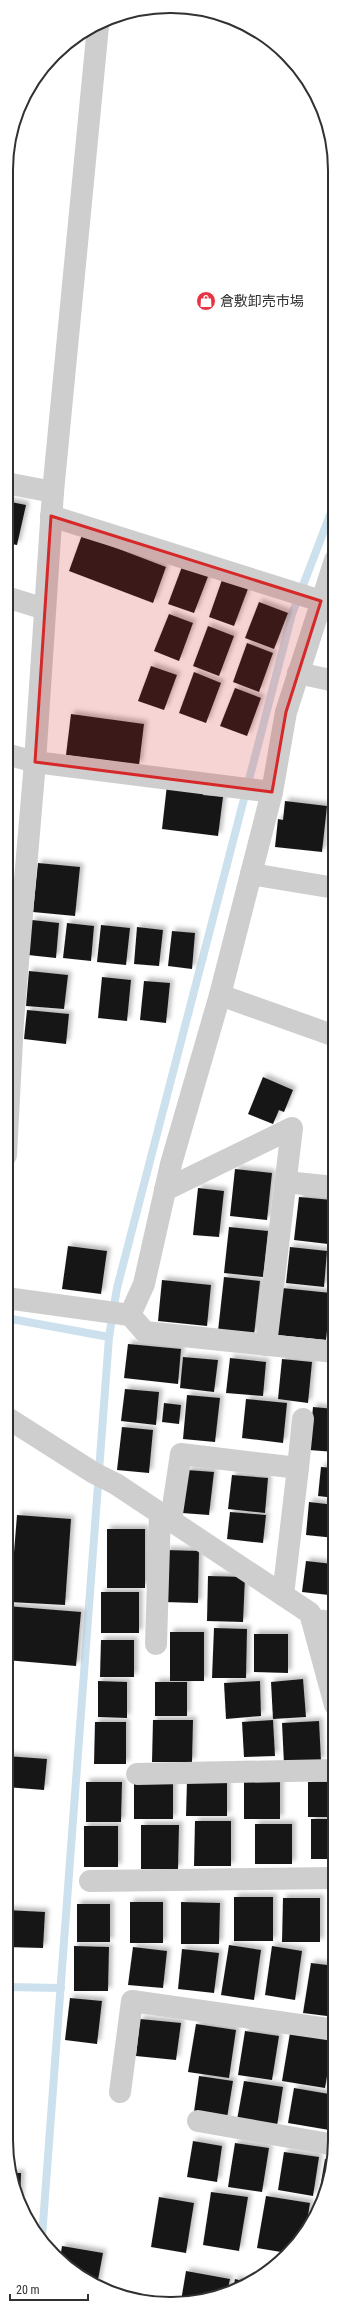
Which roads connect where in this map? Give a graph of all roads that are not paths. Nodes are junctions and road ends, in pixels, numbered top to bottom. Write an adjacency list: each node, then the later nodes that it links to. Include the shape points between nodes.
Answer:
1 (98, 31): 3 (street)
2 (13, 484): 3 (street)
3 (53, 492): 4 (street)
4 (51, 516): 7 (street); 8 (street)
5 (328, 580): 7 (street)
6 (13, 599): 8 (street)
7 (321, 601): 9 (street)
8 (45, 609): 12 (street)
9 (298, 673): 10 (street); 13 (street, via 286,712)
10 (328, 679)
11 (13, 756): 12 (street)
12 (35, 762): 13 (street); 16 (street)
13 (272, 792): 14 (street)
14 (251, 874): 15 (street); 17 (street)
15 (328, 887)
16 (13, 990)
17 (220, 995): 18 (street); 21 (street)
18 (328, 1034)
19 (285, 1182): 20 (street); 21 (street, via 292,1128); 24 (street)
20 (328, 1186)
21 (165, 1190): 23 (street, via 144,1284)
22 (13, 1299): 23 (street)
23 (130, 1316): 24 (street, via 145,1332)
24 (266, 1345): 25 (street)
25 (328, 1351)
26 (303, 1419): 28 (street)
27 (13, 1421): 29 (street)
28 (298, 1468): 29 (street, via 181,1454); 30 (street)
29 (166, 1516): 30 (street); 33 (street)
30 (283, 1595): 31 (street, via 310,1613)
31 (312, 1620): 32 (street); 34 (street)
32 (328, 1621)
33 (156, 1644)
34 (328, 1679)
35 (328, 1770): 36 (street)
36 (137, 1774)
37 (328, 1878): 38 (street)
38 (90, 1881)
39 (328, 2029): 40 (street, via 132,2001)
40 (120, 2092)
41 (198, 2121): 42 (street)
42 (328, 2144)

